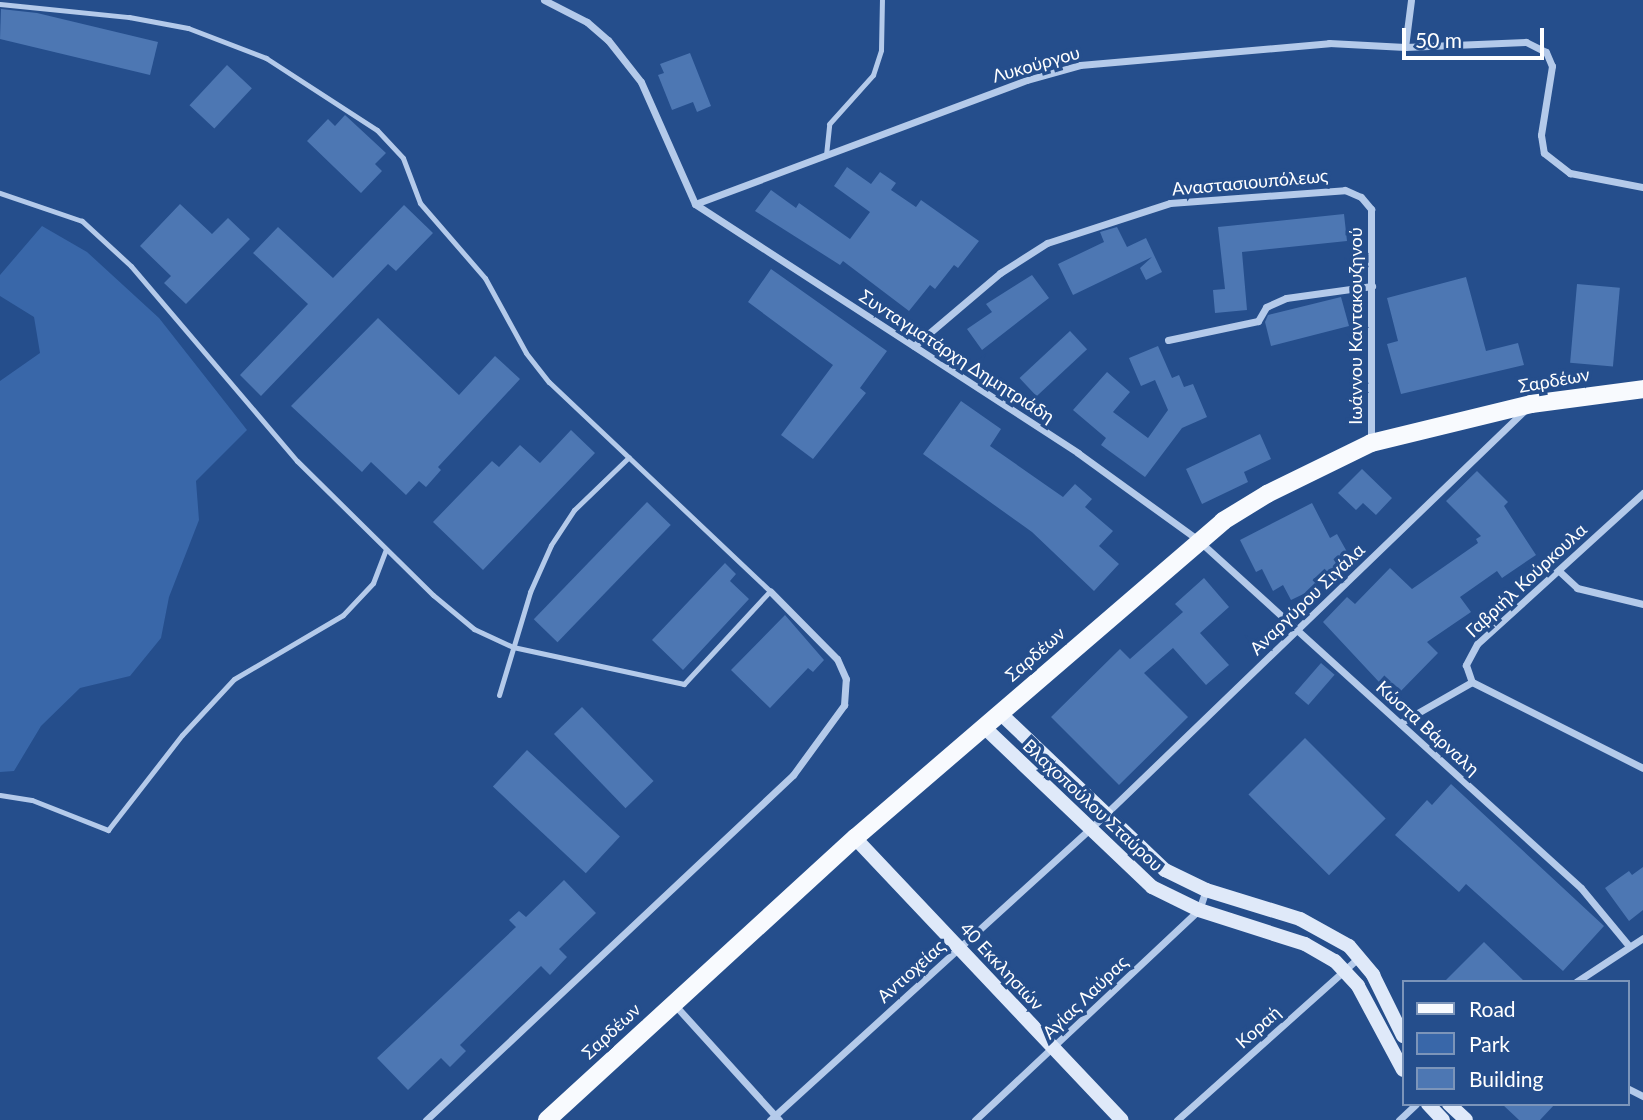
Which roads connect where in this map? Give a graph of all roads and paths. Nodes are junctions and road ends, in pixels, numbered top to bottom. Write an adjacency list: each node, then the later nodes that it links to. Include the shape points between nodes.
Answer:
1 (544, 0): 9 (street, via 587,22 608,40 640,82)
2 (882, 0): 6 (lane, via 881,50 873,75 829,124)
3 (1411, 0): 5 (street)
4 (0, 4): 17 (lane, via 188,28 266,58 337,101 393,145 420,203 485,278 526,354 549,382)
5 (1405, 47): 6 (street, Λυκούργου, via 1329,43 1080,65 1027,80); 7 (street, Λυκούργου, via 1526,42 1546,52 1552,66 1541,135 1544,153 1570,173)
6 (826, 155): 9 (street, Λυκούργου)
7 (1643, 187)
8 (0, 193): 20 (lane, via 82,221 131,266 297,461)
9 (695, 204): 13 (street, Συνταγματάρχη Δημητριάδη)
10 (1371, 209): 11 (street, Ιωάννου Καντακουζηνού); 13 (street, Αναστασιουπόλεως, via 1361,197 1345,190 1170,202 1047,243 1000,273)
11 (1372, 286): 12 (street, via 1286,298 1266,307 1258,321); 16 (street, Ιωάννου Καντακουζηνού)
12 (1168, 340)
13 (914, 346): 19 (street, Συνταγματάρχη Δημητριάδη, via 1078,453)
14 (1643, 388): 15 (main road, Σαρδέων)
15 (1531, 404): 16 (main road, Σαρδέων); 24 (street, Αναργύρου Σιγάλα)
16 (1371, 443): 19 (main road, Σαρδέων, via 1267,494)
17 (629, 457): 22 (lane); 25 (lane, via 574,510 551,545)
18 (1643, 492): 21 (street, Γαβριήλ Κούρκουλα)
19 (1198, 540): 24 (street, Κώστα Βάρναλη); 28 (main road, Σαρδέων)
20 (386, 550): 25 (lane, via 474,629); 32 (lane, via 373,583 343,615 234,679 182,735 108,830 32,800)
21 (1559, 571): 23 (street, via 1577,589); 26 (street, Γαβριήλ Κούρκουλα, via 1469,654 1466,665)
22 (770, 591): 25 (lane, via 684,684); 52 (street, via 837,659 846,679 844,705 793,775)
23 (1643, 604)
24 (1296, 631): 29 (street, Κώστα Βάρναλη); 33 (street, Αναργύρου Σιγάλα)
25 (513, 647): 27 (lane)
26 (1472, 682): 29 (street); 31 (street)
27 (499, 695)
28 (1000, 713): 30 (main road, Σαρδέων); 33 (street, Βλαχοπούλου Σταύρου)
29 (1400, 723): 39 (street, Κώστα Βάρναλη, via 1581,888)
30 (984, 727): 34 (street, Βλαχοπούλου Σταύρου); 35 (main road, Σαρδέων)
31 (1643, 768)
32 (0, 795)
33 (1104, 816): 34 (street, Αντιοχείας); 36 (street, Βλαχοπούλου Σταύρου, via 1151,860)
34 (1089, 830): 37 (street, Βλαχοπούλου Σταύρου, via 1152,887); 40 (street, Αντιοχείας)
35 (855, 838): 40 (street, 40 Εκκλησιών); 44 (main road, Σαρδέων)
36 (1206, 890): 37 (street, Αγίας Λαύρας); 41 (street, Βλαχοπούλου Σταύρου, via 1320,927)
37 (1199, 910): 42 (street, Βλαχοπούλου Σταύρου, via 1305,944); 46 (street, Αγίας Λαύρας)
38 (1643, 938): 39 (street)
39 (1629, 946): 43 (street)
40 (959, 948): 46 (street, 40 Εκκλησιών); 51 (street, Αντιοχείας)
41 (1360, 957): 42 (street, Κοραή); 45 (street, Βλαχοπούλου Σταύρου, via 1385,995)
42 (1345, 970): 47 (street, Βλαχοπούλου Σταύρου); 56 (street, Κοραή)
43 (1579, 980)
44 (673, 1003): 51 (street); 53 (main road, Σαρδέων)
45 (1402, 1034)
46 (1054, 1048): 54 (street, Αγίας Λαύρας); 55 (street, 40 Εκκλησιών)
47 (1402, 1068)
48 (1414, 1106): 57 (street)
49 (1430, 1106): 58 (street)
50 (1451, 1106): 59 (street)
51 (775, 1118)
52 (426, 1120)
53 (547, 1120)
54 (975, 1120)
55 (1122, 1120)
56 (1177, 1120)
57 (1398, 1120)
58 (1443, 1120)
59 (1466, 1120)

